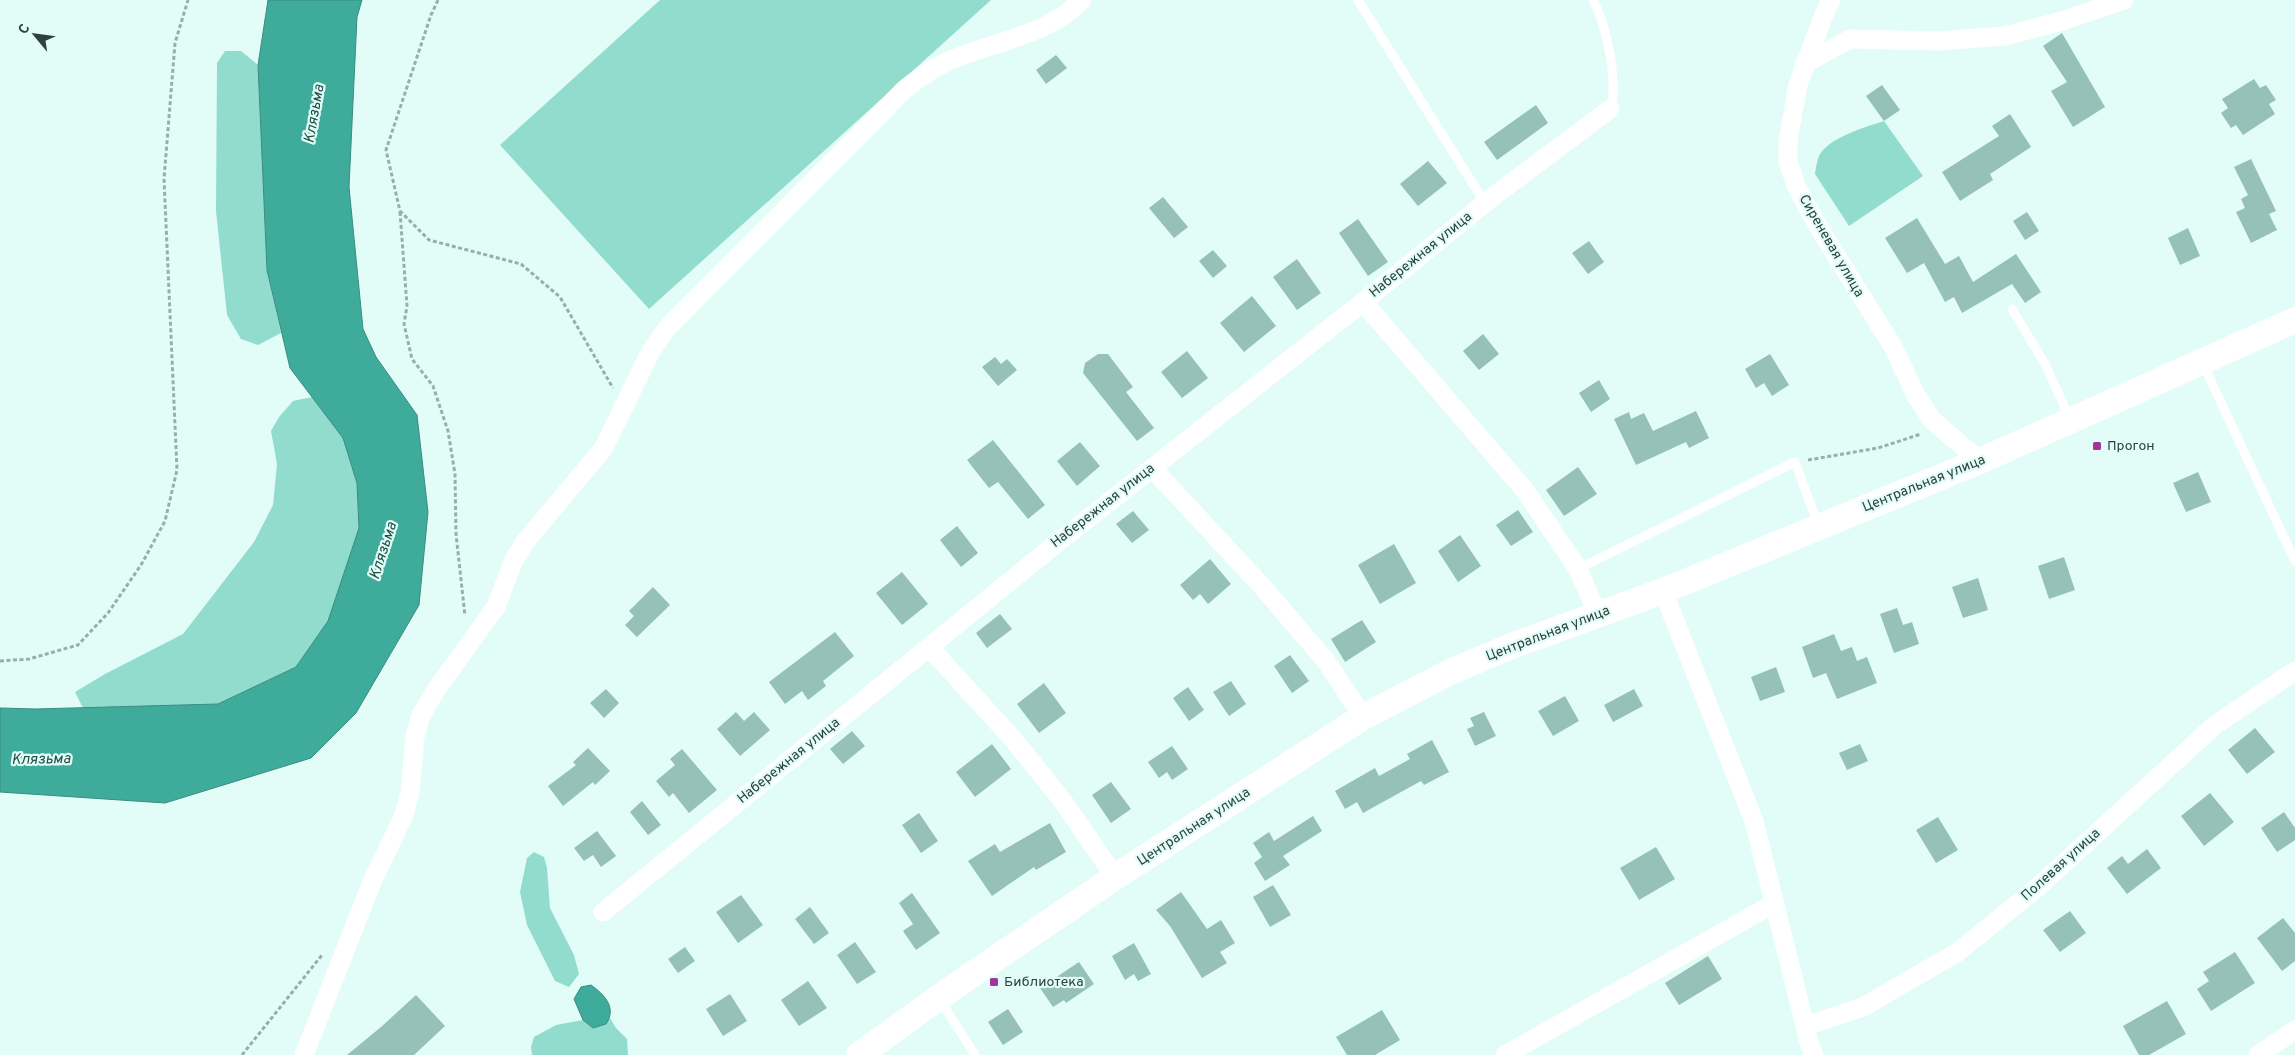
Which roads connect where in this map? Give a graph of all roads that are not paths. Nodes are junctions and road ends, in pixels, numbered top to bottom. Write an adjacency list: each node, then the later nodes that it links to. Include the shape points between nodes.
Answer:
1 (1082, 0): 30 (street, via 1072,11 1042,27 928,71 906,89 668,328 650,351 603,449 525,542 513,562 496,607 421,715 404,815 372,882)
2 (1358, 0): 8 (lane)
3 (1593, 0): 7 (lane, via 1599,10 1610,54 1614,99)
4 (1831, 0): 6 (street, Сиреневая улица)
5 (2124, 0): 6 (street, via 2005,36 1939,41 1850,39)
6 (1804, 64): 14 (street, Сиреневая улица, via 1788,140 1788,162 1797,188 1892,345 1932,420)
7 (1610, 109): 8 (street, Набережная улица)
8 (1485, 203): 9 (street, Набережная улица)
9 (1364, 302): 15 (street, Набережная улица); 18 (street, via 1524,489)
10 (2012, 309): 13 (lane, via 2045,364)
11 (2295, 320): 12 (main road, Центральная улица)
12 (2202, 362): 13 (main road, Центральная улица); 17 (lane)
13 (2071, 420): 14 (main road, Центральная улица)
14 (1980, 461): 16 (main road, Центральная улица)
15 (1152, 468): 21 (street, Набережная улица); 23 (street, via 1260,584 1326,661)
16 (1819, 527): 18 (lane, via 1795,462); 19 (main road, Центральная улица)
17 (2295, 560)
18 (1578, 569): 20 (street)
19 (1663, 591): 20 (main road, Центральная улица); 25 (street, via 1754,821)
20 (1598, 615): 23 (main road, Центральная улица, via 1450,672)
21 (929, 647): 24 (street, via 1013,739 1056,792); 26 (street, Набережная улица)
22 (2295, 671): 28 (street, Полевая улица, via 2215,725 2038,887 1958,952 1863,1007)
23 (1363, 717): 24 (main road, Центральная улица)
24 (1115, 878): 27 (main road, Центральная улица)
25 (1775, 903): 28 (street); 33 (street)
26 (603, 912)
27 (938, 998): 31 (main road, Центральная улица); 32 (lane)
28 (1806, 1026): 34 (street)
29 (2295, 1030): 35 (street)
30 (304, 1055)
31 (859, 1055)
32 (974, 1055)
33 (1505, 1055)
34 (1814, 1055)
35 (2258, 1055)

